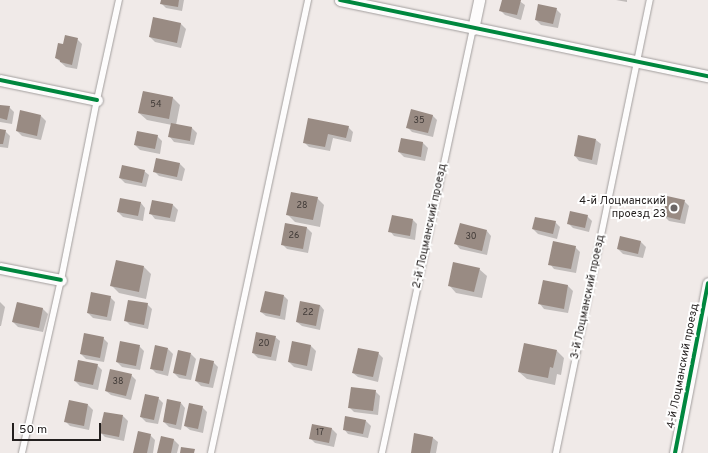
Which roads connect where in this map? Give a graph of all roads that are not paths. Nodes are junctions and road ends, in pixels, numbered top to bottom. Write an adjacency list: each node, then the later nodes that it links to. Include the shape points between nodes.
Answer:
1 (119, 0): 10 (lane)
2 (308, 0): 15 (lane)
3 (340, 0): 6 (street)
4 (479, 0): 6 (street, 2-й Лоцманский проезд)
5 (650, 0): 7 (lane, 3-й Лоцманский проезд)
6 (473, 29): 7 (street); 16 (lane, 2-й Лоцманский проезд)
7 (638, 61): 8 (street); 17 (lane, 3-й Лоцманский проезд)
8 (708, 76)
9 (0, 80): 10 (street)
10 (97, 100): 12 (lane)
11 (0, 268): 12 (street)
12 (61, 280): 14 (lane)
13 (708, 283): 18 (street, 4-й Лоцманский проезд)
14 (22, 453)
15 (211, 453)
16 (382, 453)
17 (556, 453)
18 (675, 453)

